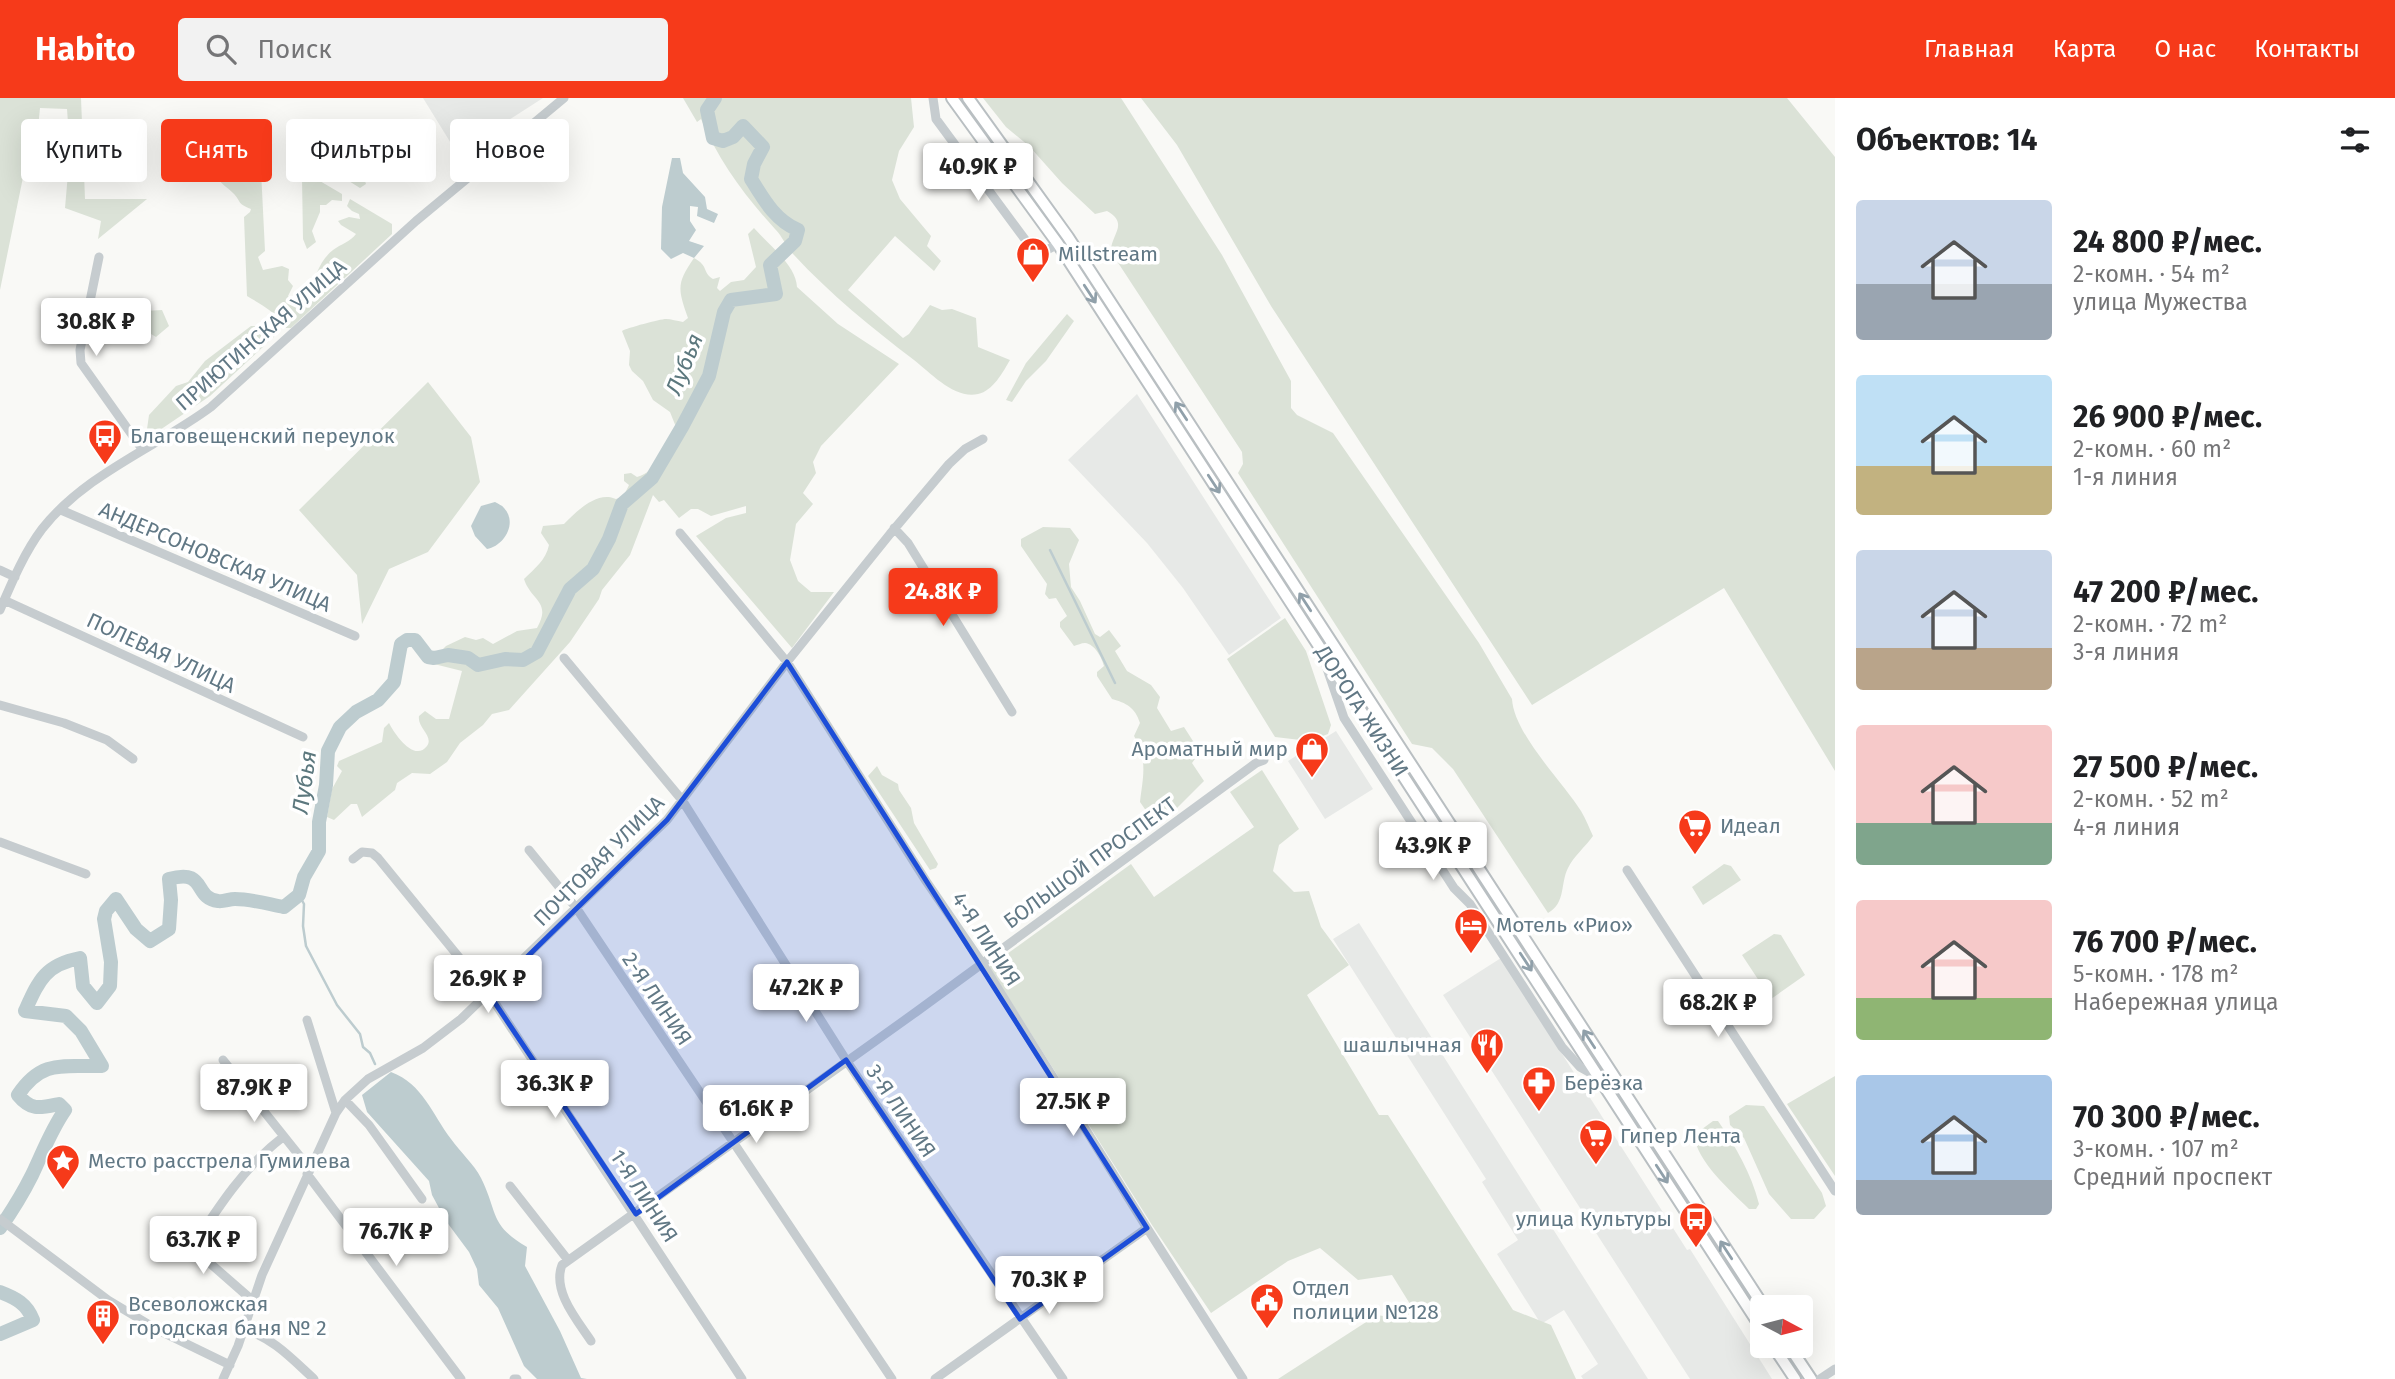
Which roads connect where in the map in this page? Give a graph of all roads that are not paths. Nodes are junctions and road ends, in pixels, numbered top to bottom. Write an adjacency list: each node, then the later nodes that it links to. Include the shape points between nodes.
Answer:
1 (564, 98): 8 (street, ПРИЮТИНСКАЯ УЛИЦА, via 416,222 211,407)
2 (933, 98): 5 (street, via 936,118 1035,253)
3 (952, 98): 5 (main road, ДОРОГА ЖИЗНИ)
4 (968, 98): 52 (main road, ДОРОГА ЖИЗНИ, one-way to 4, via 1083,260)
5 (1058, 244): 17 (main road, ДОРОГА ЖИЗНИ, one-way to 17)
6 (99, 257): 8 (street, via 81,363)
7 (983, 439): 10 (street, ПОЧТОВАЯ УЛИЦА, via 949,464)
8 (142, 449): 9 (street, ПРИЮТИНСКАЯ УЛИЦА)
9 (61, 510): 13 (street, ПРИЮТИНСКАЯ УЛИЦА, via 36,537); 16 (street, АНДЕРСОНОВСКАЯ УЛИЦА)
10 (894, 528): 19 (street, ПОЧТОВАЯ УЛИЦА); 21 (street, via 908,543)
11 (680, 533): 19 (street, 4-Я ЛИНИЯ)
12 (0, 570): 13 (street)
13 (15, 577): 14 (street, ПРИЮТИНСКАЯ УЛИЦА)
14 (4, 600): 15 (street, ПРИЮТИНСКАЯ УЛИЦА); 22 (street, ПОЛЕВАЯ УЛИЦА)
15 (0, 610)
16 (355, 636)
17 (1319, 645): 37 (main road, ДОРОГА ЖИЗНИ, one-way to 37); 37 (street, via 1344,718 1454,888 1470,904 1562,1047 1580,1067)
18 (564, 658): 25 (street, 3-Я ЛИНИЯ)
19 (788, 662): 25 (street, ПОЧТОВАЯ УЛИЦА); 32 (street, 4-Я ЛИНИЯ)
20 (0, 705): 23 (street, via 107,740)
21 (1012, 712)
22 (303, 737)
23 (133, 759)
24 (1264, 760): 32 (street, БОЛЬШОЙ ПРОСПЕКТ)
25 (682, 800): 31 (street, ПОЧТОВАЯ УЛИЦА); 36 (street, 3-Я ЛИНИЯ)
26 (0, 842): 30 (street)
27 (529, 850): 31 (street, 2-Я ЛИНИЯ)
28 (353, 859): 33 (street, 1-Я ЛИНИЯ, via 362,852 378,858)
29 (1627, 870): 44 (street)
30 (86, 874)
31 (577, 909): 33 (street, ПОЧТОВАЯ УЛИЦА); 41 (street, 2-Я ЛИНИЯ)
32 (982, 963): 36 (street, БОЛЬШОЙ ПРОСПЕКТ); 49 (street, 4-Я ЛИНИЯ)
33 (489, 994): 38 (street, ПОЧТОВАЯ УЛИЦА, via 443,1034 368,1079); 46 (street, 1-Я ЛИНИЯ)
34 (307, 1020): 39 (street)
35 (223, 1060): 40 (street)
36 (846, 1060): 41 (street, БОЛЬШОЙ ПРОСПЕКТ); 55 (street, 3-Я ЛИНИЯ)
37 (1600, 1078): 54 (main road, ДОРОГА ЖИЗНИ, one-way to 54)
38 (345, 1100): 39 (street, ПОЧТОВАЯ УЛИЦА); 45 (street, via 369,1125)
39 (335, 1113): 42 (street, ПОЧТОВАЯ УЛИЦА)
40 (284, 1137): 42 (street); 50 (street, via 250,1166)
41 (733, 1144): 46 (street, БОЛЬШОЙ ПРОСПЕКТ); 66 (street, 2-Я ЛИНИЯ)
42 (308, 1172): 53 (street, ПОЧТОВАЯ УЛИЦА); 65 (street)
43 (510, 1185): 51 (street)
44 (1835, 1191)
45 (422, 1199)
46 (636, 1214): 51 (street, БОЛЬШОЙ ПРОСПЕКТ); 62 (street, 1-Я ЛИНИЯ)
47 (0, 1219): 60 (street, via 108,1300)
48 (177, 1228): 50 (street)
49 (1147, 1228): 55 (street); 69 (street, 4-Я ЛИНИЯ)
50 (193, 1246): 53 (street)
51 (568, 1260): 57 (street, via 560,1270 560,1285)
52 (1756, 1295)
53 (252, 1300): 56 (street, ПОЧТОВАЯ УЛИЦА)
54 (1750, 1310)
55 (1020, 1319): 67 (street); 68 (street, 3-Я ЛИНИЯ)
56 (244, 1329): 60 (street, ПОЧТОВАЯ УЛИЦА); 64 (street, via 271,1341)
57 (590, 1341)
58 (1781, 1358): 70 (main road)
59 (1797, 1358): 71 (main road)
60 (230, 1365): 63 (street, ПОЧТОВАЯ УЛИЦА)
61 (1835, 1369): 72 (street)
62 (739, 1378)
63 (223, 1379)
64 (314, 1379)
65 (461, 1379)
66 (892, 1379)
67 (935, 1379)
68 (1063, 1379)
69 (1243, 1379)
70 (1795, 1379)
71 (1811, 1379)
72 (1820, 1379)

